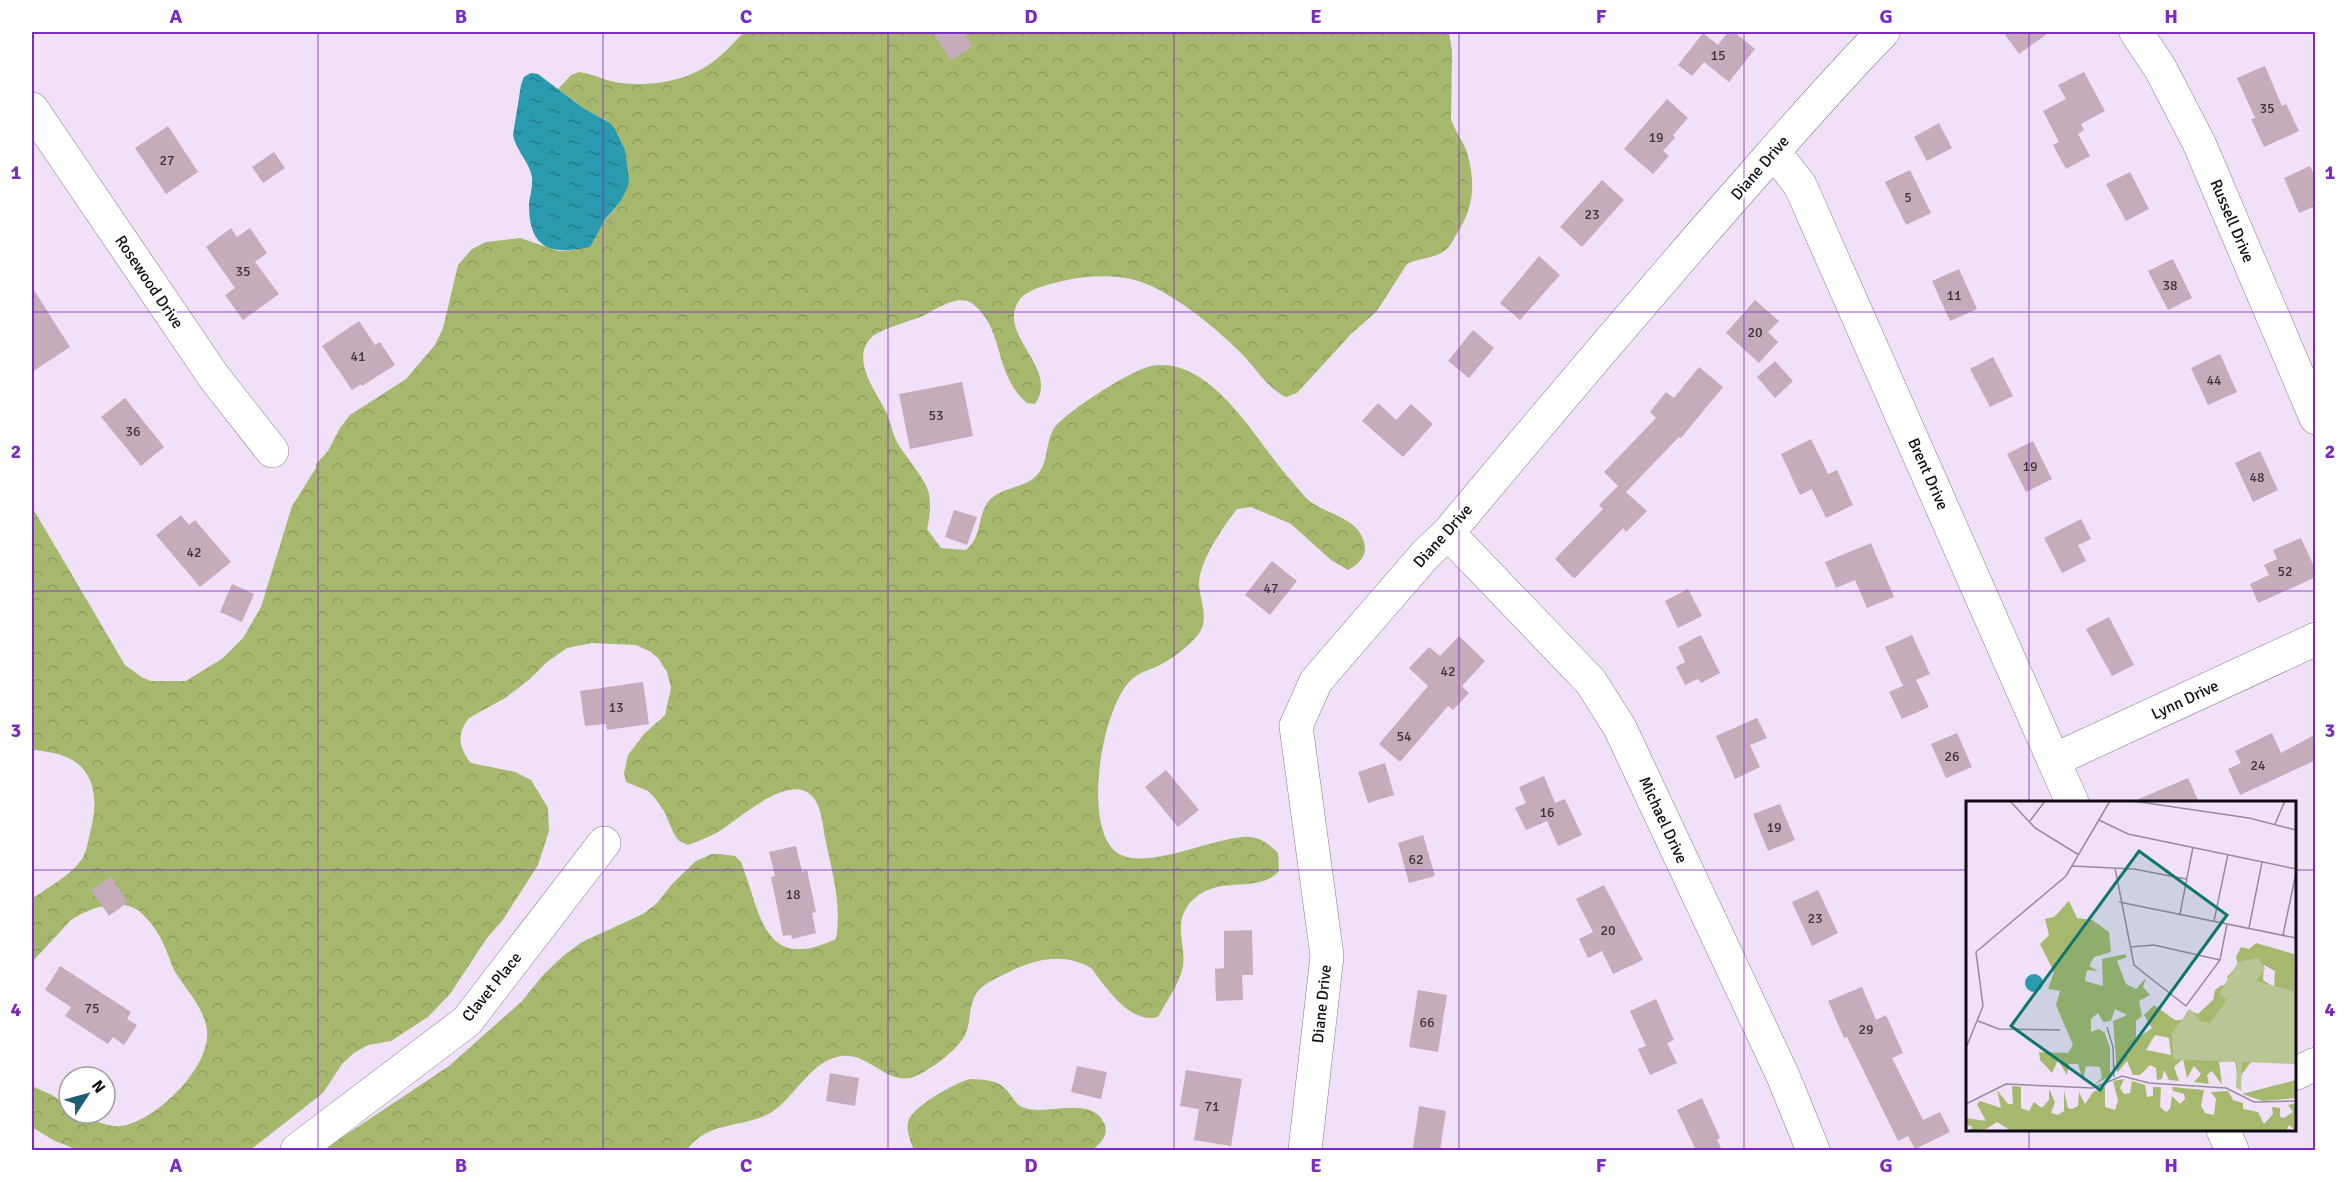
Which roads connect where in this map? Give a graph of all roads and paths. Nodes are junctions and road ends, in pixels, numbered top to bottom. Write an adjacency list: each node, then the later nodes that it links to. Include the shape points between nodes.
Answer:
1 (1883, 32): 4 (street, Diane Drive)
2 (2136, 32): 5 (street, Russell Drive, via 2160,68 2199,143)
3 (32, 109): 6 (street, Rosewood Drive, via 214,377)
4 (1774, 152): 7 (street, Diane Drive, via 1591,361); 9 (street, Brent Drive, via 1800,185)
5 (2316, 418)
6 (272, 451)
7 (1448, 533): 16 (street, Diane Drive, via 1316,681 1296,726 1327,956); 17 (street, Michael Drive, via 1591,682 1620,728 1778,1066)
8 (2316, 639): 9 (street, Lynn Drive)
9 (2054, 760): 10 (street, Brent Drive)
10 (2072, 801)
11 (604, 843): 15 (street, Clavet Place, via 467,1021)
12 (2316, 1064): 13 (street)
13 (2296, 1074)
14 (2223, 1131): 18 (street)
15 (297, 1150)
16 (1305, 1150)
17 (1813, 1150)
18 (2232, 1150)

